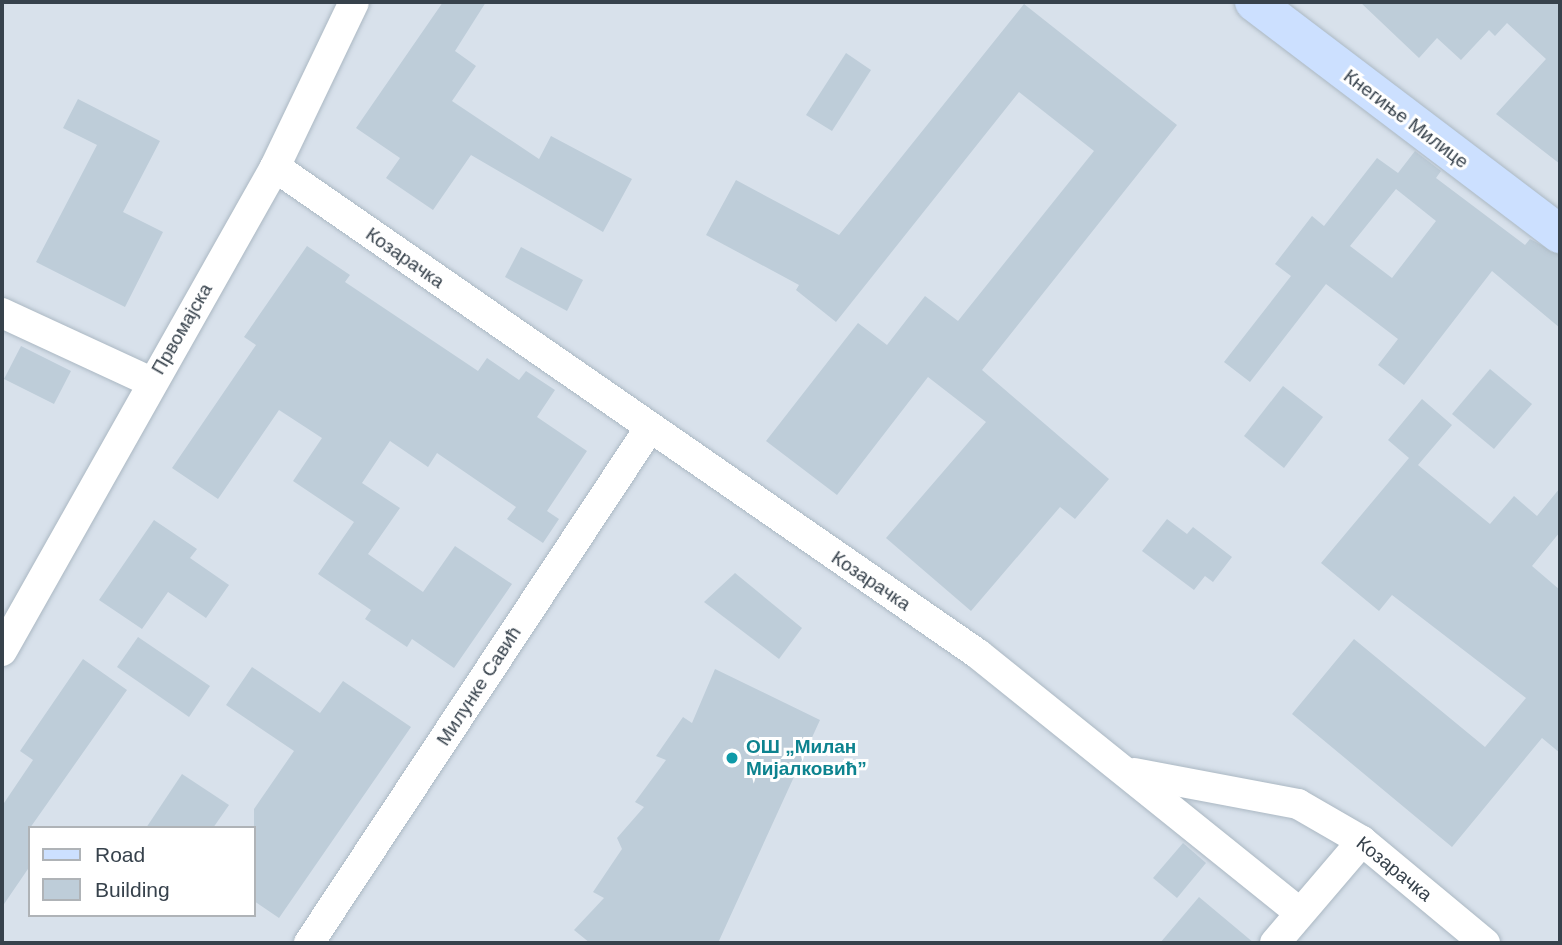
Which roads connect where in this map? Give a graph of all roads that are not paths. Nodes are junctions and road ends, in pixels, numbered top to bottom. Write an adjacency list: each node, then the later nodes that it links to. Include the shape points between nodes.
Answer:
1 (354, 2): 3 (street, Првомајска)
2 (1265, 4): 4 (street, Кнегиње Милице)
3 (275, 167): 6 (street, Првомајска); 7 (street, Козарачка)
4 (1560, 234)
5 (2, 313): 6 (street)
6 (151, 382): 8 (street, Првомајска)
7 (649, 429): 9 (street, Козарачка, via 978,654); 12 (street, Милунке Савић)
8 (2, 652)
9 (1130, 772): 10 (street, Козарачка, via 1298,804); 11 (street)
10 (1362, 841): 11 (street); 14 (street, Козарачка)
11 (1300, 913): 13 (street)
12 (309, 943)
13 (1275, 943)
14 (1485, 943)

